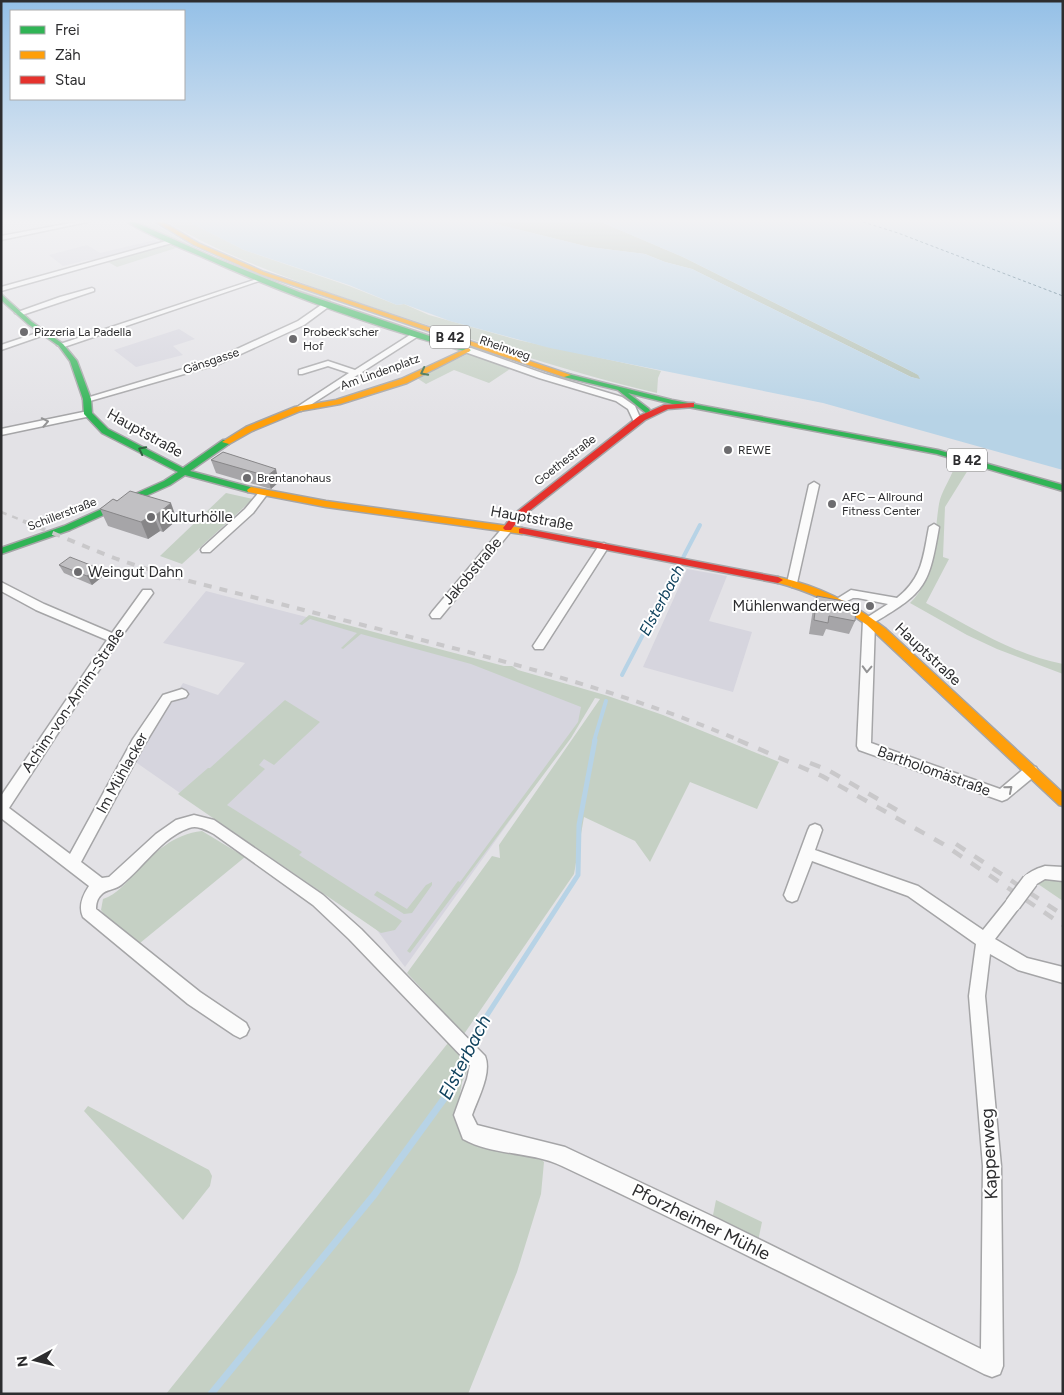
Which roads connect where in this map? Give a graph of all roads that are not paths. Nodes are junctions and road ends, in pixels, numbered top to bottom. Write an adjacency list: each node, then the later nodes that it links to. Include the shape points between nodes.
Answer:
1 (238, 287): 10 (street)
2 (281, 287): 6 (main road, Rheinweg)
3 (303, 287): 15 (main road, B 42)
4 (92, 290): 7 (street)
5 (1, 296): 7 (main road, Hauptstraße)
6 (327, 305): 9 (main road, Rheinweg); 16 (street, Gänsgasse, via 301,323 225,359)
7 (19, 314): 8 (main road, Hauptstraße)
8 (43, 334): 10 (main road, Hauptstraße); 11 (street)
9 (416, 335): 12 (main road, Rheinweg); 14 (street, Am Lindenplatz)
10 (61, 345): 16 (main road, Hauptstraße, via 73,362)
11 (1, 348)
12 (468, 350): 18 (main road, Am Lindenplatz, one-way to 18, via 404,381 337,402); 20 (street, Rheinweg, via 619,400)
13 (302, 372): 14 (street, Am Lindenplatz, via 328,363)
14 (356, 374): 18 (street, Am Lindenplatz)
15 (622, 391): 17 (main road, B 42); 20 (main road, via 631,397)
16 (88, 399): 19 (main road, Hauptstraße)
17 (664, 403): 20 (main road, Goethestraße, via 651,405); 24 (main road, B 42, via 691,405 938,452)
18 (298, 409): 22 (main road, Am Lindenplatz, via 231,438)
19 (88, 414): 21 (street, one-way to 19); 22 (main road, Hauptstraße, one-way to 19, via 105,431)
20 (642, 417): 27 (main road, Goethestraße, via 516,517)
21 (1, 432)
22 (185, 472): 25 (main road, Hauptstraße); 30 (main road, Schillerstraße, via 115,508)
23 (814, 485): 31 (street)
24 (1063, 488)
25 (263, 493): 27 (main road, Hauptstraße); 29 (street, via 249,511)
26 (934, 527): 35 (street, via 924,574)
27 (508, 528): 28 (main road, Hauptstraße); 36 (street, Jakobstraße)
28 (604, 546): 31 (main road, Hauptstraße); 39 (street)
29 (206, 550)
30 (1, 551)
31 (792, 583): 34 (main road, Hauptstraße)
32 (1, 586): 38 (street, via 40,607)
33 (147, 593): 38 (street, Achim-von-Arnim-Straße)
34 (841, 600): 35 (street, via 858,594); 37 (main road, Hauptstraße)
35 (900, 602): 37 (street)
36 (436, 615)
37 (869, 620): 41 (main road, Hauptstraße); 41 (street, Bartholomästraße, one-way to 41, via 864,746 1002,795)
38 (114, 638): 43 (street, Achim-von-Arnim-Straße)
39 (538, 646)
40 (182, 694): 46 (street, Im Mühlacker, via 167,698 138,743)
41 (1031, 771): 42 (main road, Hauptstraße)
42 (1063, 800)
43 (1, 809): 46 (street)
44 (815, 830): 45 (street)
45 (807, 853): 49 (street); 50 (street, via 913,891)
46 (72, 864): 48 (street)
47 (1063, 874): 50 (street, Kapperweg, bridge, via 1042,873 1030,881)
48 (100, 886): 52 (street, via 89,899 88,912 194,998); 53 (street, Pforzheimer Mühle, via 112,883 175,829 190,821 205,822 318,900 479,1062 463,1115 470,1132 558,1154)
49 (792, 894)
50 (984, 942): 51 (street, via 1024,965); 53 (street, Kapperweg, via 978,996 992,1166)
51 (1063, 975)
52 (240, 1029)
53 (992, 1366)

